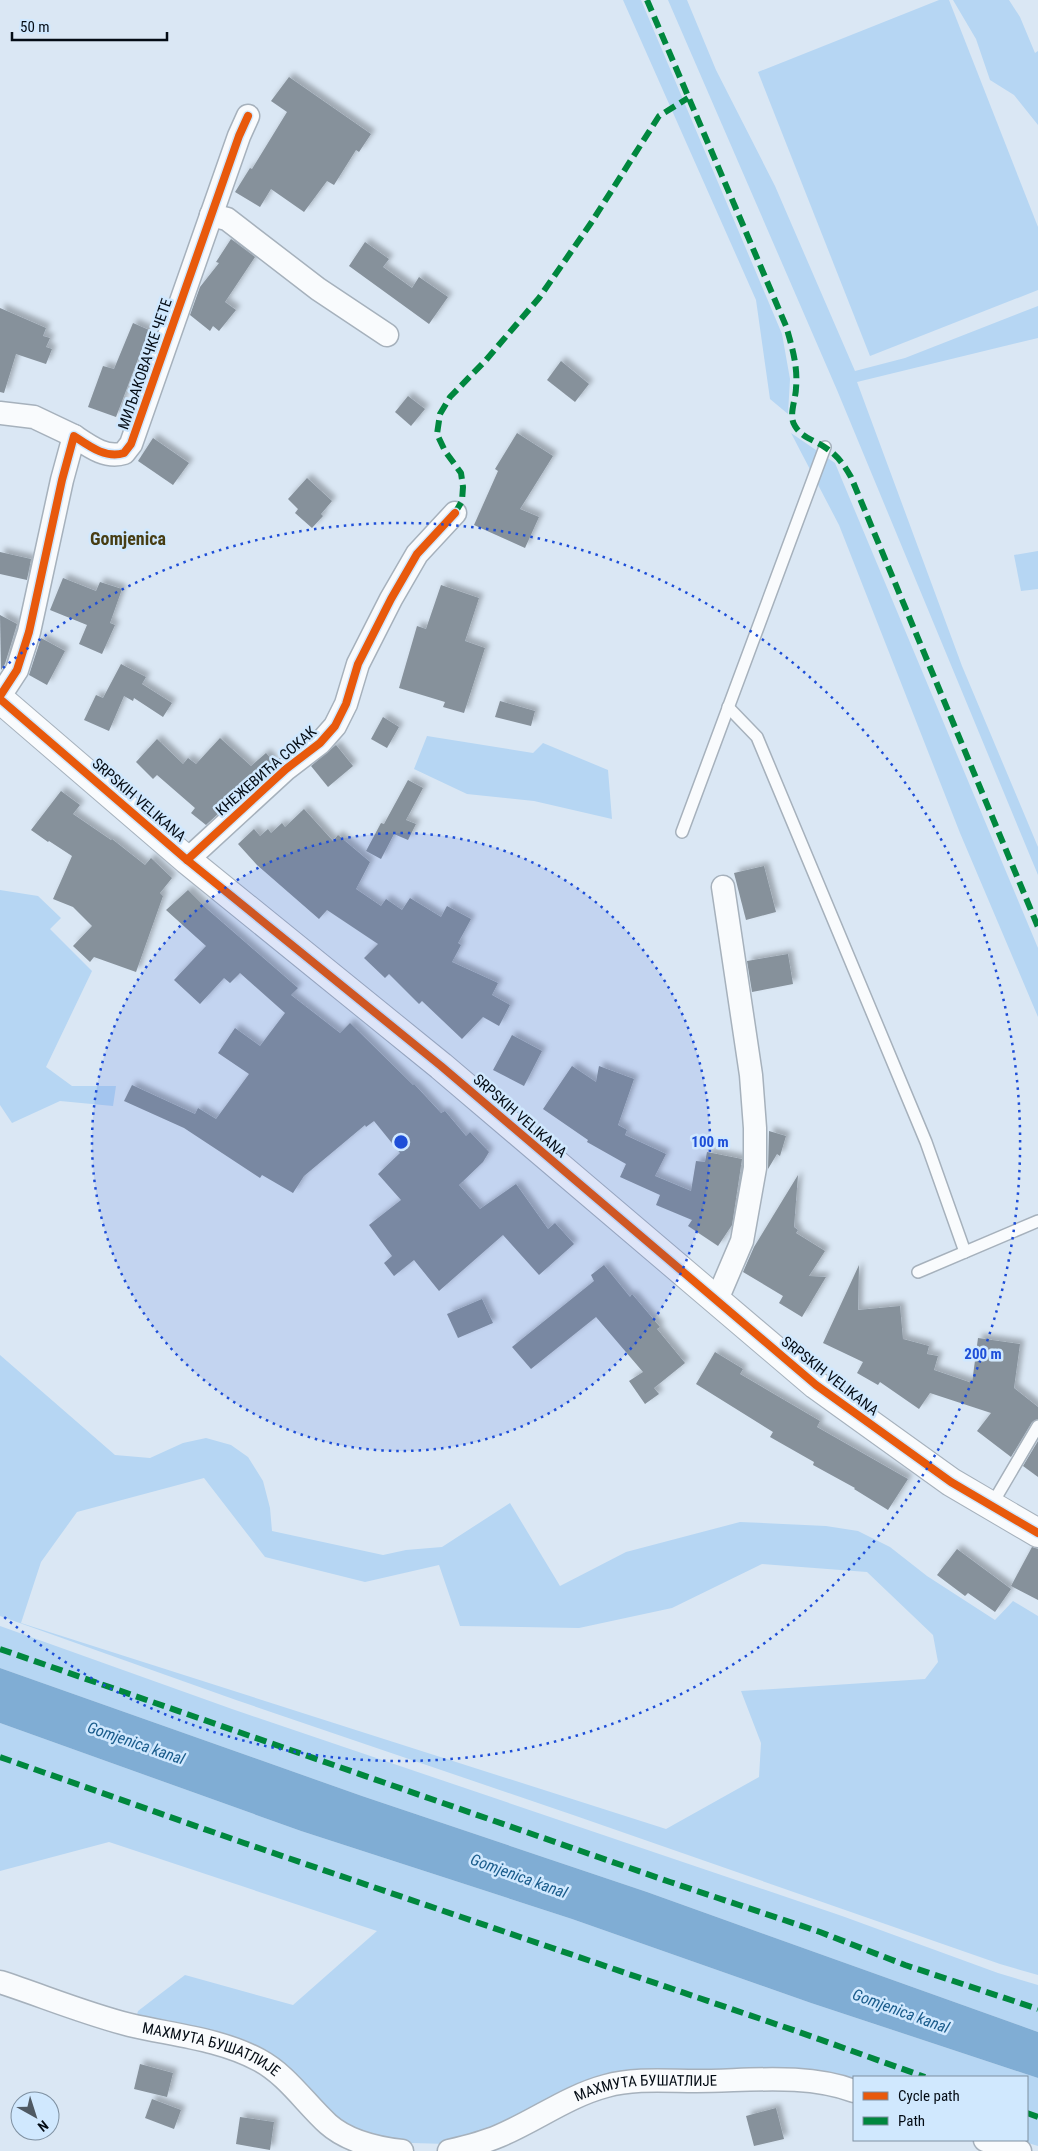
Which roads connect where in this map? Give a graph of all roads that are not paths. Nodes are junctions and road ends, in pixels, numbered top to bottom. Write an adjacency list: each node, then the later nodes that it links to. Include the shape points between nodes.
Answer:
1 (248, 116): 2 (street, МИЉАКОВАЧКЕ ЧЕТЕ)
2 (212, 216): 3 (street, via 228,219 318,289); 5 (street, МИЉАКОВАЧКЕ ЧЕТЕ, via 128,449 118,455 109,454)
3 (387, 335)
4 (0, 413): 5 (street, МИЉАКОВАЧКЕ ЧЕТЕ, via 34,417)
5 (74, 436): 8 (street, via 59,490 29,632 17,670)
6 (825, 447): 9 (lane)
7 (455, 513): 11 (street, КНЕЖЕВИЋА СОКАК, via 417,554 391,599 358,664 346,704 335,726 320,743)
8 (0, 697): 11 (main road, SRPSKIH VELIKANA)
9 (728, 708): 10 (lane); 14 (lane, via 757,737 926,1142)
10 (682, 832)
11 (187, 860): 16 (main road, SRPSKIH VELIKANA, via 441,1066)
12 (723, 887): 16 (street, via 750,1075 755,1168 742,1241)
13 (1038, 1221): 14 (lane)
14 (965, 1252): 15 (lane)
15 (918, 1272)
16 (716, 1302): 18 (main road, SRPSKIH VELIKANA, via 868,1425)
17 (1038, 1426): 18 (lane)
18 (991, 1506): 19 (main road, SRPSKIH VELIKANA)
19 (1038, 1533)
20 (0, 1982): 23 (street, МАХМУТА БУШАТЛИЈЕ, via 129,2024 228,2047 259,2060 282,2076 330,2125 377,2148)
21 (853, 2092): 24 (street, МАХМУТА БУШАТЛИЈЕ, via 821,2082 787,2080 643,2081 606,2086 578,2096 500,2136)
22 (988, 2141): 25 (street)
23 (402, 2151)
24 (449, 2151)
25 (1020, 2151)

